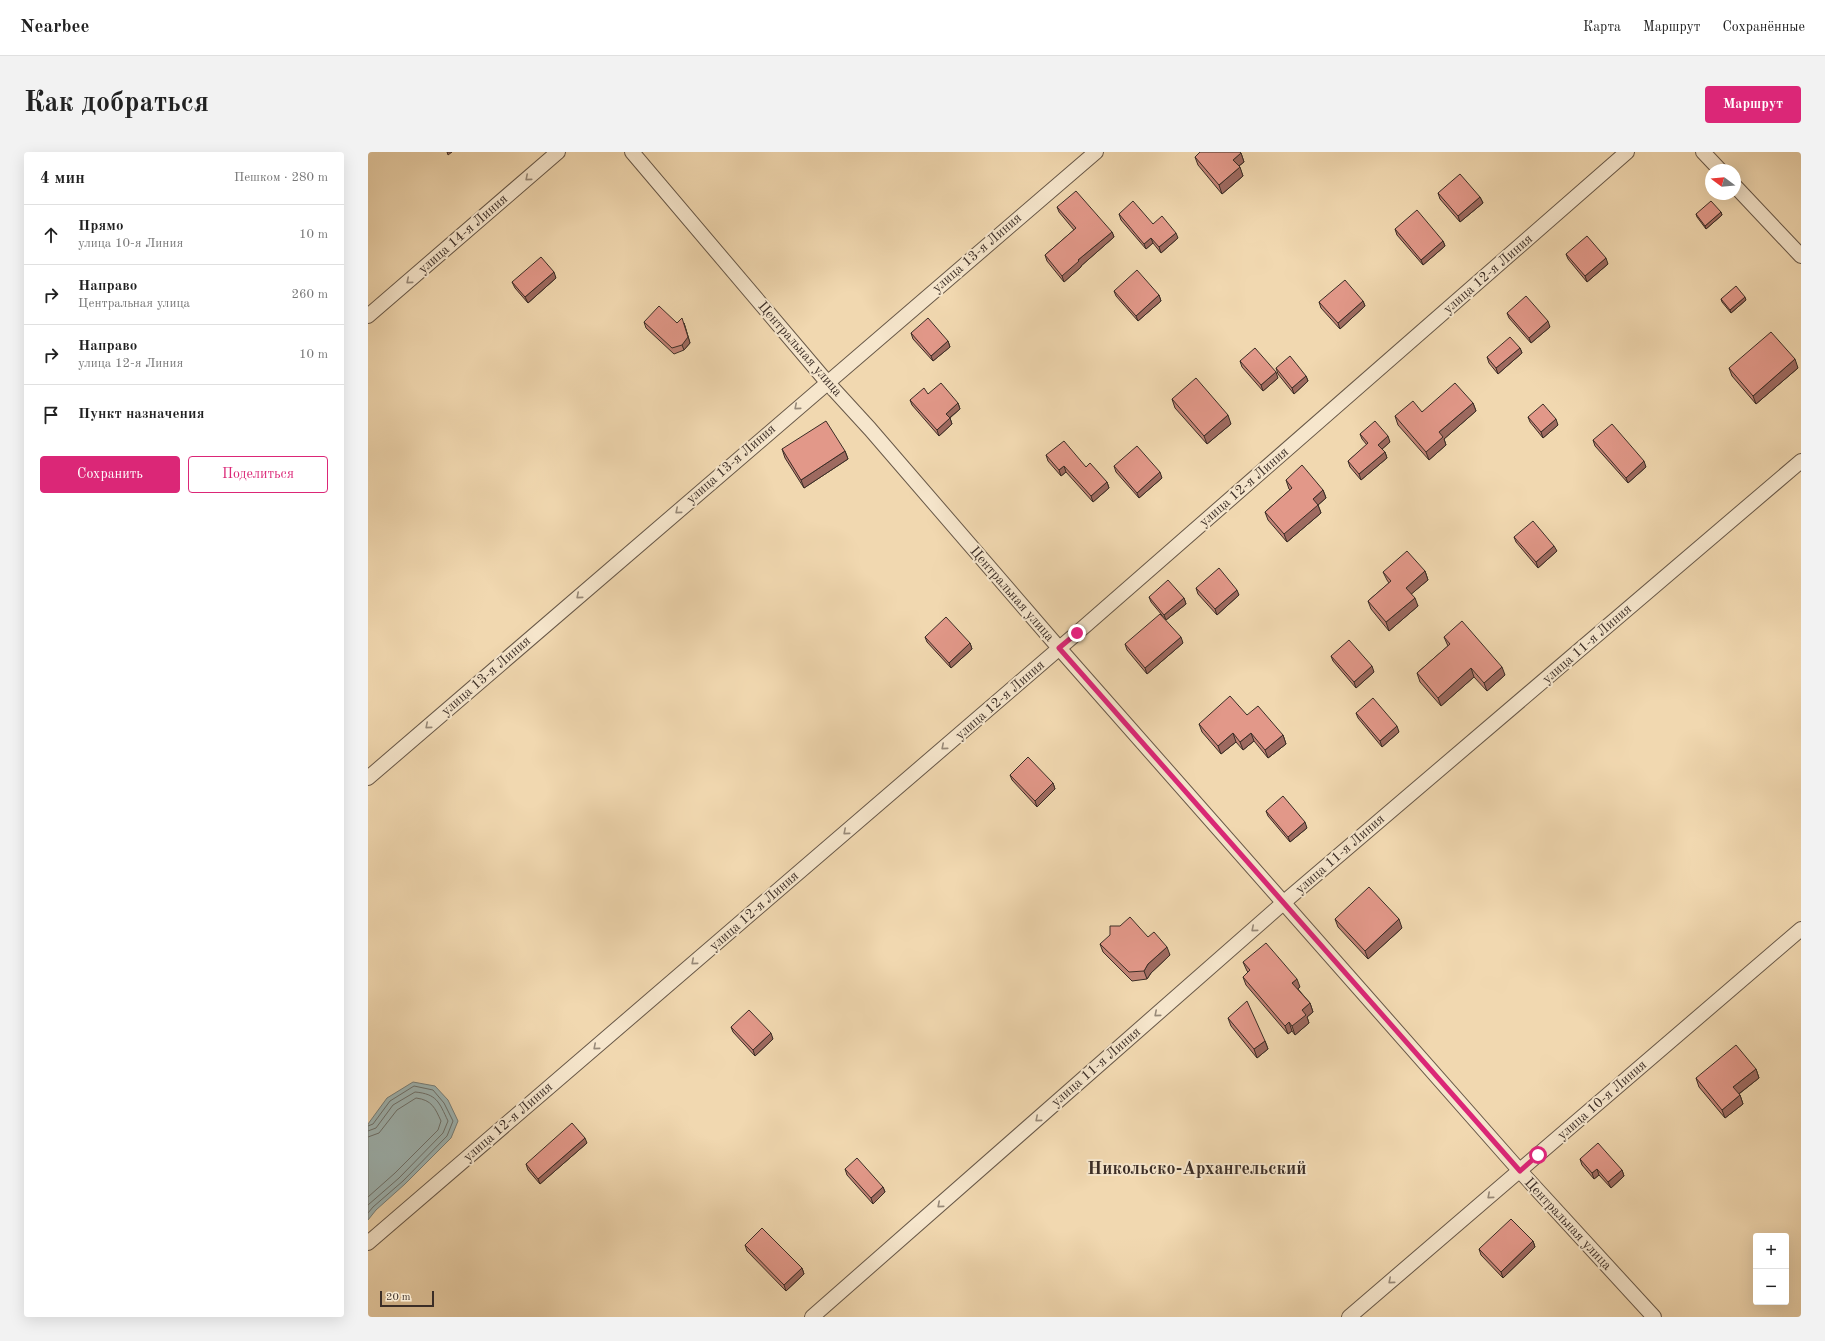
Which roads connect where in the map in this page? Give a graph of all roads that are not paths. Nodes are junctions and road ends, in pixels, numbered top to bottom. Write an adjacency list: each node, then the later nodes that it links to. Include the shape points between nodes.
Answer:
1 (558, 152): 9 (street, улица 14-я Линия, one-way to 9)
2 (632, 152): 10 (street, Центральная улица)
3 (1096, 152): 10 (street, улица 13-я Линия)
4 (1628, 152): 12 (street, улица 12-я Линия)
5 (1703, 152): 6 (street)
6 (1714, 164)
7 (1741, 192): 8 (street)
8 (1801, 256)
9 (368, 316)
10 (827, 382): 12 (street, Центральная улица); 13 (street, улица 13-я Линия, one-way to 13)
11 (1801, 461): 14 (street, улица 11-я Линия)
12 (1059, 648): 14 (street, Центральная улица); 17 (street, улица 12-я Линия, one-way to 17)
13 (368, 778)
14 (1284, 903): 16 (street, Центральная улица); 18 (street, улица 11-я Линия, one-way to 18)
15 (1801, 929): 16 (street, улица 10-я Линия)
16 (1520, 1171): 19 (street, улица 10-я Линия, one-way to 19); 20 (street, Центральная улица)
17 (368, 1243)
18 (812, 1317)
19 (1349, 1317)
20 (1654, 1317)

